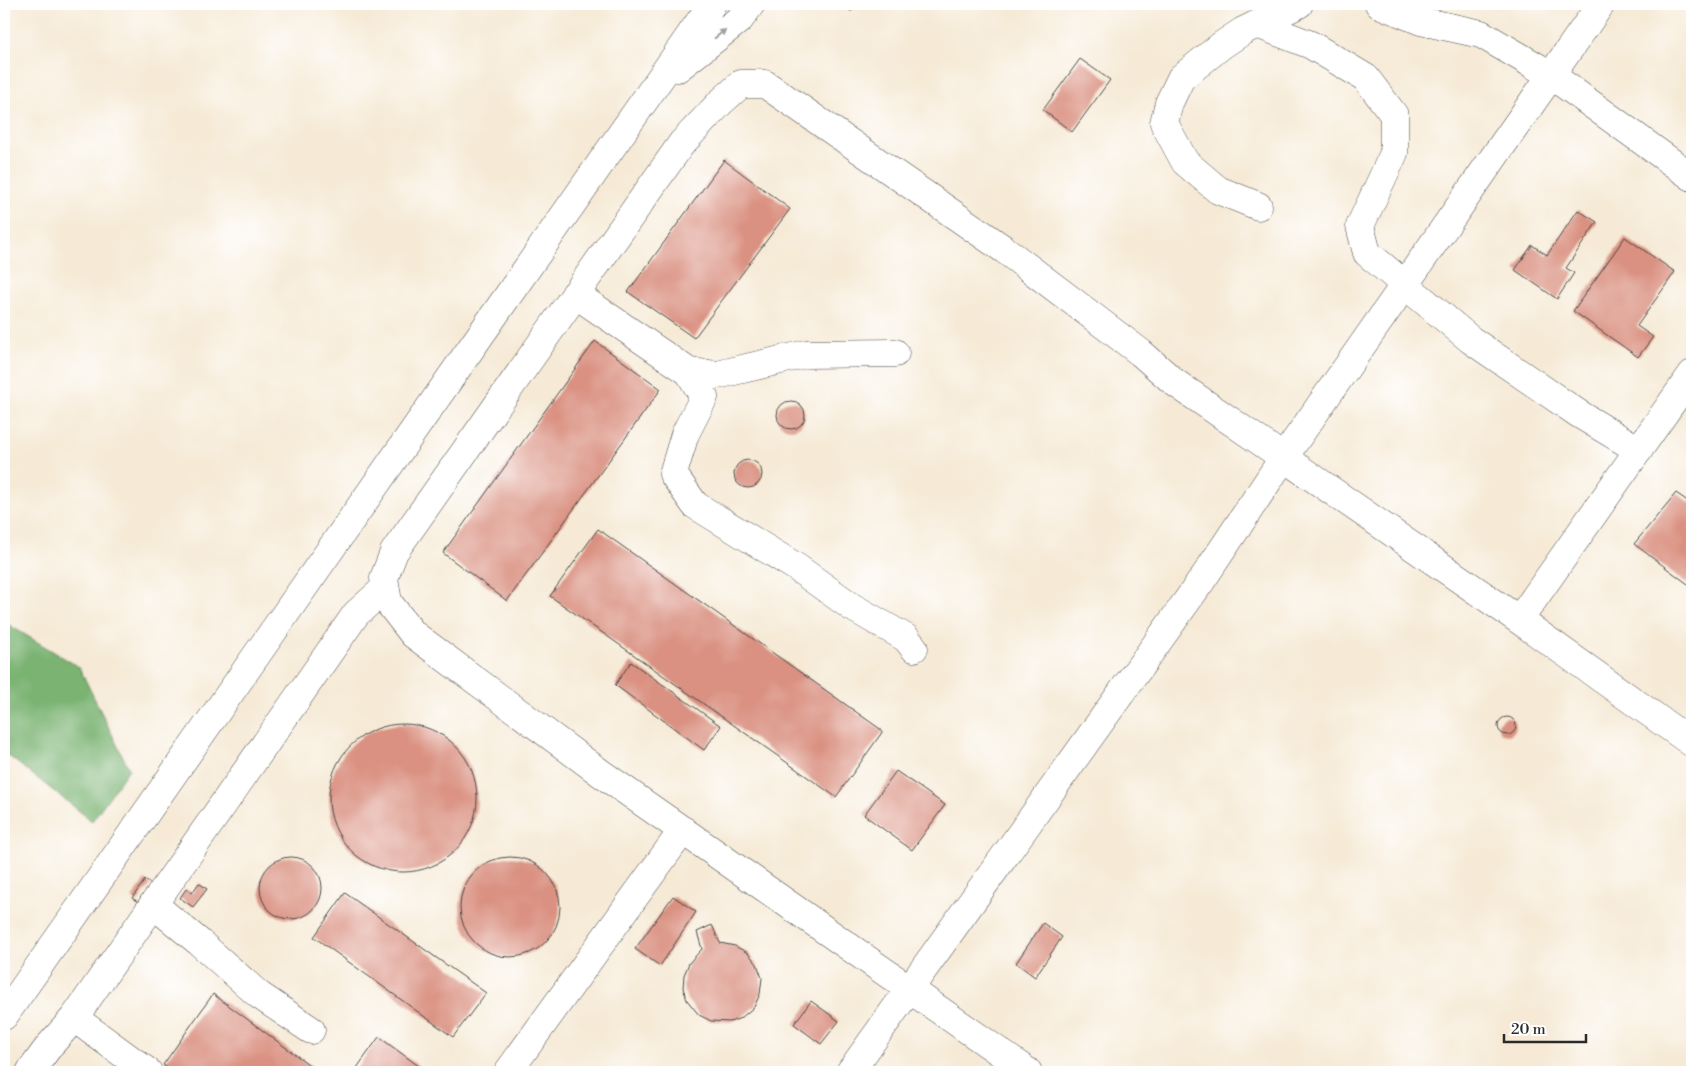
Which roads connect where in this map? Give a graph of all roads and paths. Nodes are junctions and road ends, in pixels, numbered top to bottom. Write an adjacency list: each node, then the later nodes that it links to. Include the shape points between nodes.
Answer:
1 (712, 4): 8 (street)
2 (751, 4): 8 (street, one-way to 2, via 740,19)
3 (1299, 4): 6 (street)
4 (1380, 4): 7 (street, via 1421,21 1481,34)
5 (1601, 4): 7 (street)
6 (1257, 24): 10 (street, via 1222,45 1181,78 1164,123 1184,162 1218,190); 11 (street, via 1311,44 1366,78 1394,115 1394,153 1360,226 1366,253)
7 (1551, 75): 9 (street); 11 (street)
8 (655, 86): 25 (street)
9 (1692, 177)
10 (1258, 206)
11 (1404, 285): 16 (street, via 1471,340 1579,414); 17 (street)
12 (575, 294): 14 (street); 17 (street, via 682,143 741,84 765,84 1005,250 1142,353 1174,382); 18 (street, via 394,552 384,578)
13 (895, 353): 14 (street, via 806,354 717,375)
14 (689, 372): 20 (street, via 704,397 685,434 673,474 695,505 796,567 852,607 906,638)
15 (1692, 374): 16 (street)
16 (1639, 450): 19 (street)
17 (1284, 457): 19 (street); 24 (street, via 1202,580)
18 (385, 588): 22 (street, via 388,602 413,634); 23 (street, via 356,614)
19 (1519, 620): 21 (street)
20 (914, 648)
21 (1692, 743)
22 (683, 830): 24 (street); 30 (street)
23 (153, 904): 26 (street); 27 (street, via 259,995)
24 (910, 989): 31 (street); 32 (street)
25 (4, 1016)
26 (74, 1018): 28 (street); 29 (street)
27 (311, 1030)
28 (30, 1072)
29 (148, 1072)
30 (508, 1072)
31 (850, 1072)
32 (1028, 1072)

